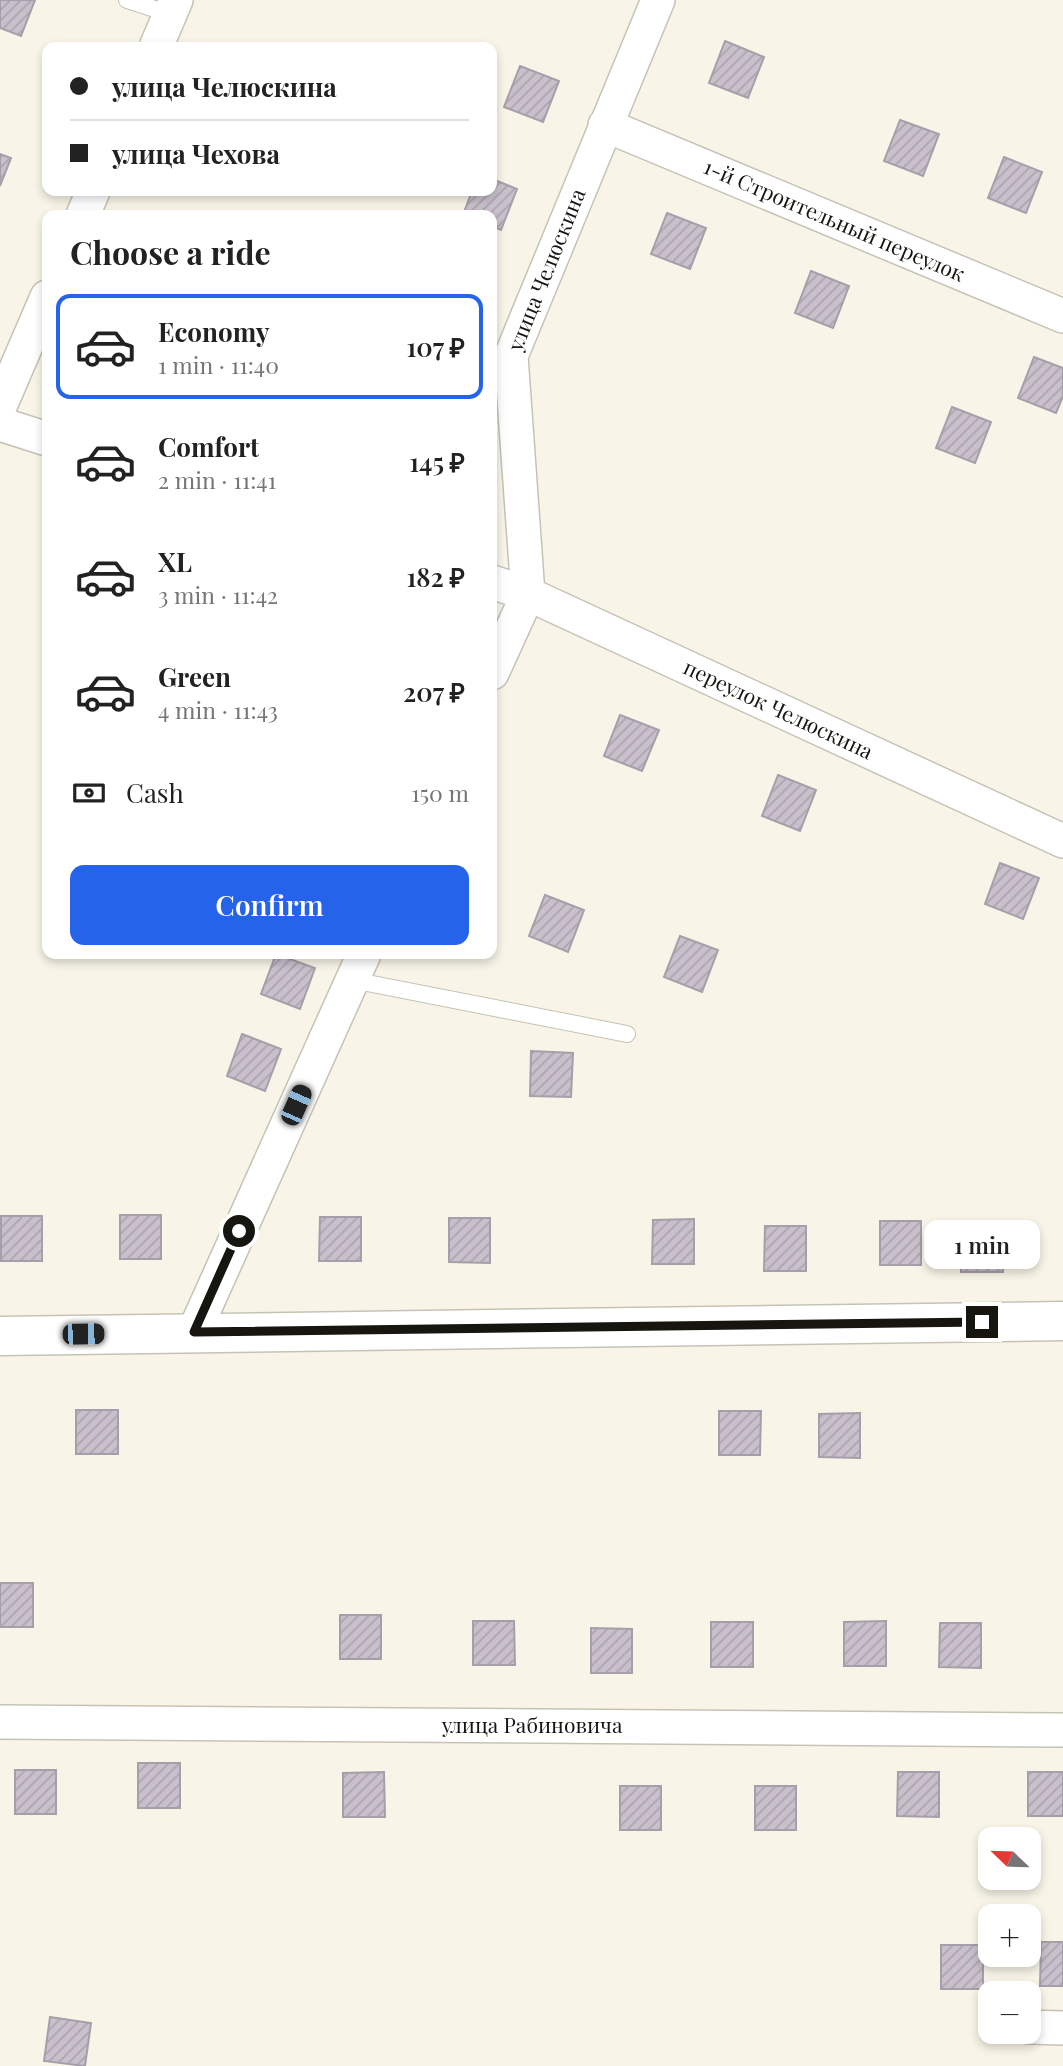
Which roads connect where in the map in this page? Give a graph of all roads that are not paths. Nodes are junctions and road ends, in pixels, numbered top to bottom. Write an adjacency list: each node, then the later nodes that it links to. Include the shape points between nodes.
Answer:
1 (127, 0): 3 (lane)
2 (658, 0): 5 (street, улица Челюскина)
3 (173, 7): 4 (street)
4 (158, 42)
5 (605, 125): 7 (street, 1-й Строительный переулок); 12 (street, улица Челюскина, via 511,356)
6 (42, 309): 8 (street)
7 (1063, 316)
8 (0, 406)
9 (0, 424): 10 (street)
10 (42, 437)
11 (497, 584): 12 (street, переулок Челюскина)
12 (528, 594): 13 (street, улица Челюскина); 14 (street, переулок Челюскина)
13 (497, 662)
14 (1063, 841)
15 (358, 967): 16 (lane); 18 (street)
16 (627, 1034)
17 (1063, 1321): 18 (street)
18 (194, 1332): 19 (street)
19 (0, 1336)
20 (0, 1722): 21 (street, улица Рабиновича)
21 (1063, 1730)
22 (1041, 2027): 23 (street)
23 (1063, 2028)

